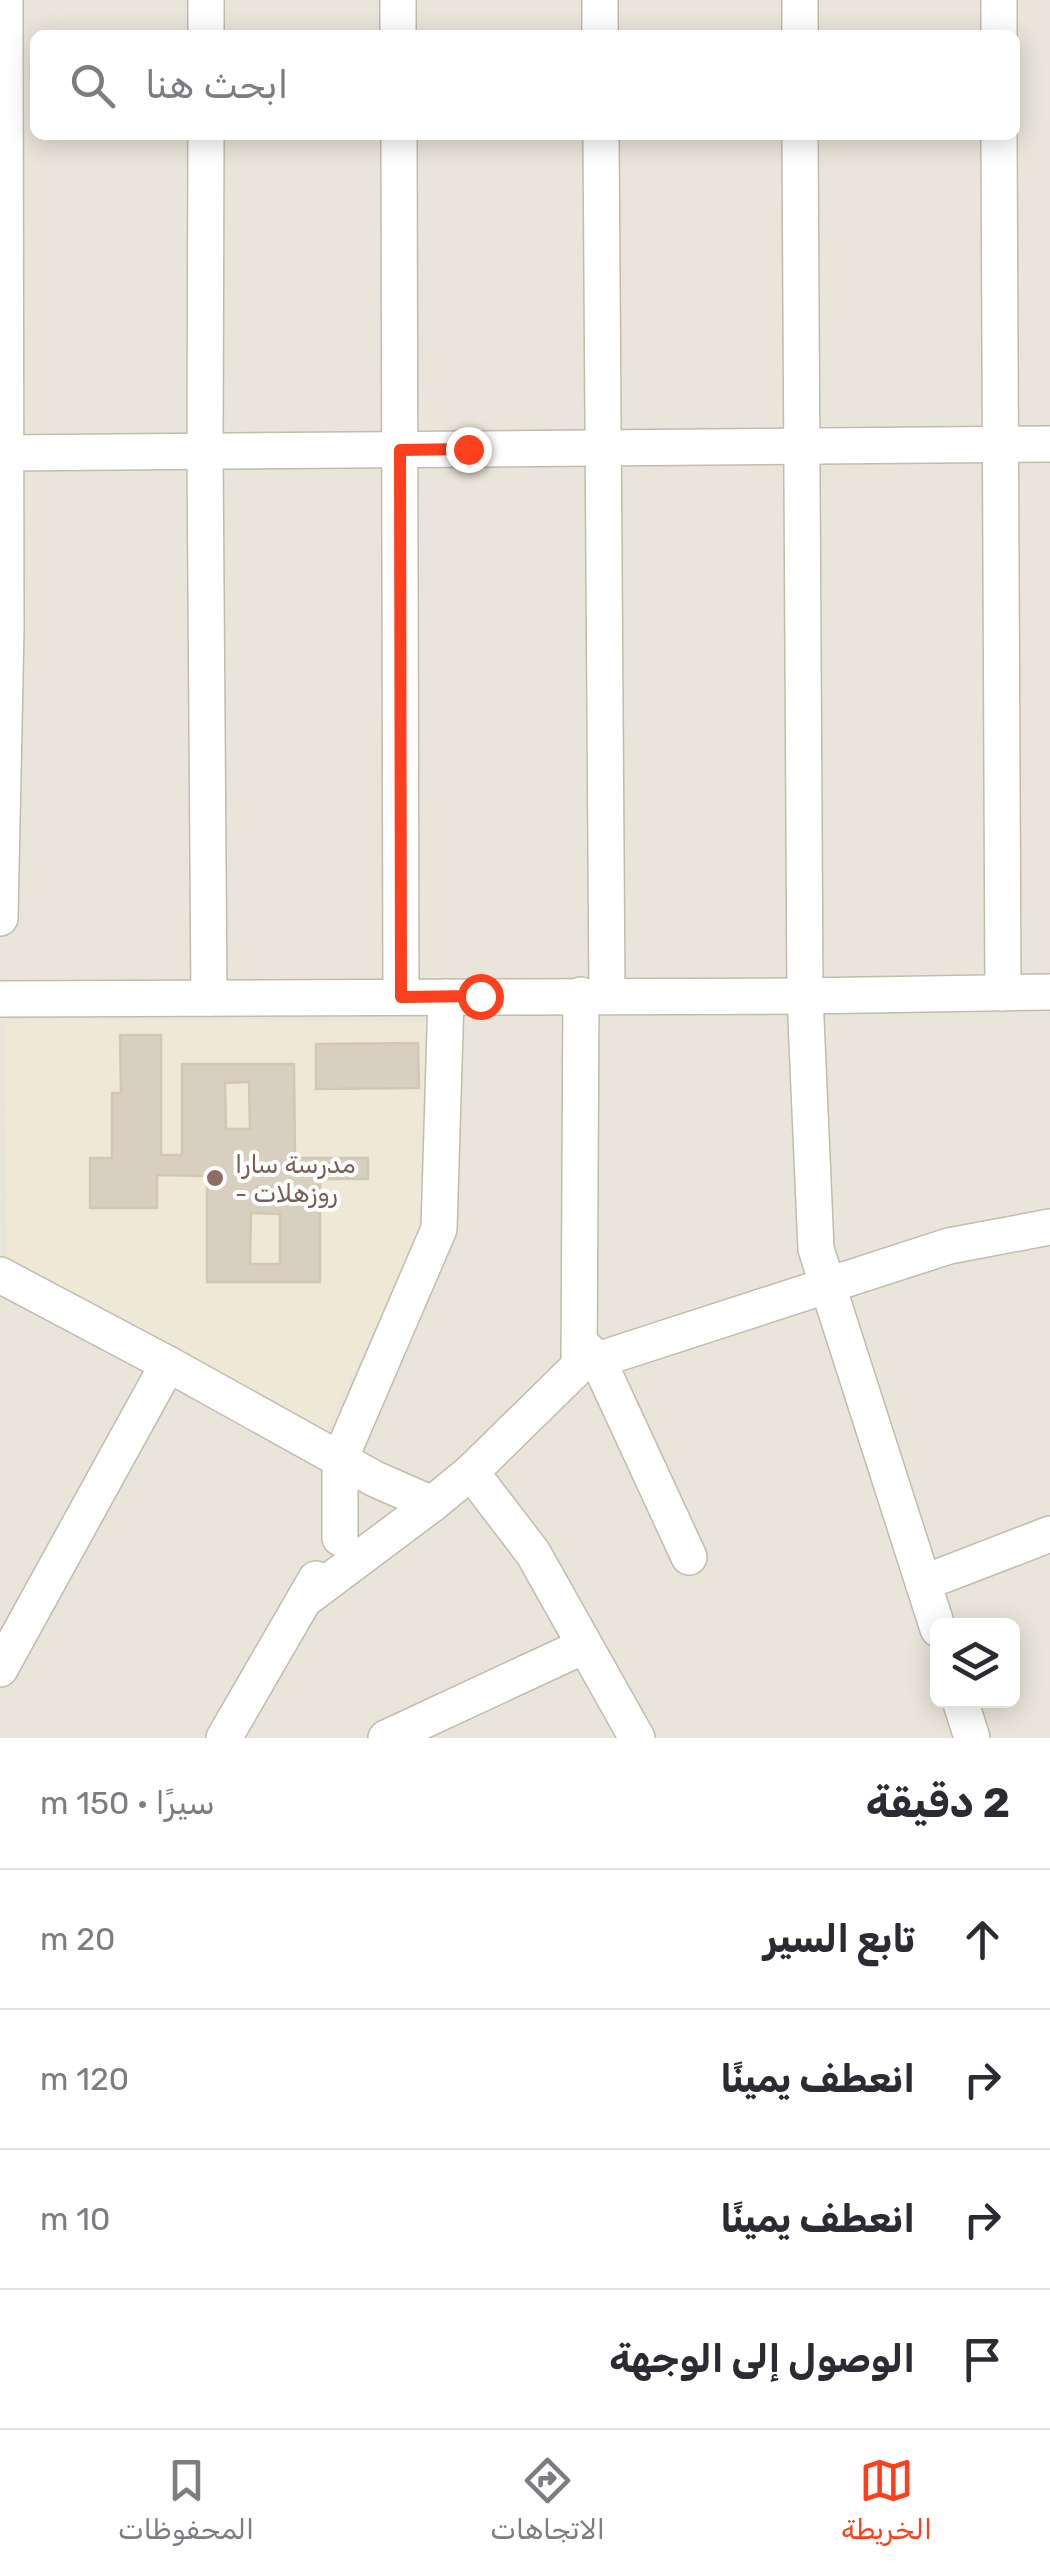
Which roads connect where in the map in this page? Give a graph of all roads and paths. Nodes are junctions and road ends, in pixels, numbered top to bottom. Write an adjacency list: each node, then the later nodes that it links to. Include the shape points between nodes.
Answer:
1 (6, 0): 23 (street)
2 (206, 0): 7 (street)
3 (398, 0): 8 (street)
4 (600, 0): 9 (street)
5 (800, 0): 10 (street)
6 (999, 0): 11 (street)
7 (206, 30)
8 (398, 30)
9 (600, 30)
10 (800, 30)
11 (999, 30)
12 (206, 140): 22 (street)
13 (399, 140): 21 (street)
14 (601, 140): 20 (street)
15 (800, 140): 19 (street)
16 (999, 140): 18 (street)
17 (1050, 444): 18 (street)
18 (1000, 445): 19 (street); 26 (street)
19 (803, 447): 20 (street); 29 (street)
20 (603, 448): 21 (street); 28 (street)
21 (400, 450): 22 (street); 30 (street)
22 (205, 452): 23 (street); 32 (street)
23 (4, 453): 24 (street)
24 (3, 629): 25 (street)
25 (0, 918)
26 (1003, 992): 27 (street); 29 (street)
27 (1050, 992)
28 (594, 995): 29 (street); 31 (street); 37 (street)
29 (806, 996): 36 (street, via 816,1249)
30 (401, 997): 31 (street); 32 (street)
31 (446, 997): 39 (street, via 440,1229)
32 (209, 998): 33 (street)
33 (0, 1000)
34 (1050, 1227): 36 (street, via 949,1246)
35 (0, 1276): 38 (street)
36 (826, 1284): 37 (street); 46 (street)
37 (586, 1356): 40 (street); 45 (street)
38 (168, 1364): 39 (street); 50 (street)
39 (340, 1460): 41 (street); 44 (street)
40 (470, 1472): 42 (street); 49 (street, via 532,1553)
41 (375, 1479): 42 (street); 44 (street)
42 (432, 1504): 47 (street)
43 (1050, 1534): 46 (street)
44 (340, 1538): 47 (street)
45 (690, 1557)
46 (923, 1583): 48 (street)
47 (304, 1600): 52 (street)
48 (934, 1618)
49 (584, 1646): 53 (street); 54 (street)
50 (0, 1669)
51 (963, 1708): 55 (street)
52 (229, 1735)
53 (386, 1738)
54 (637, 1738)
55 (972, 1738)

